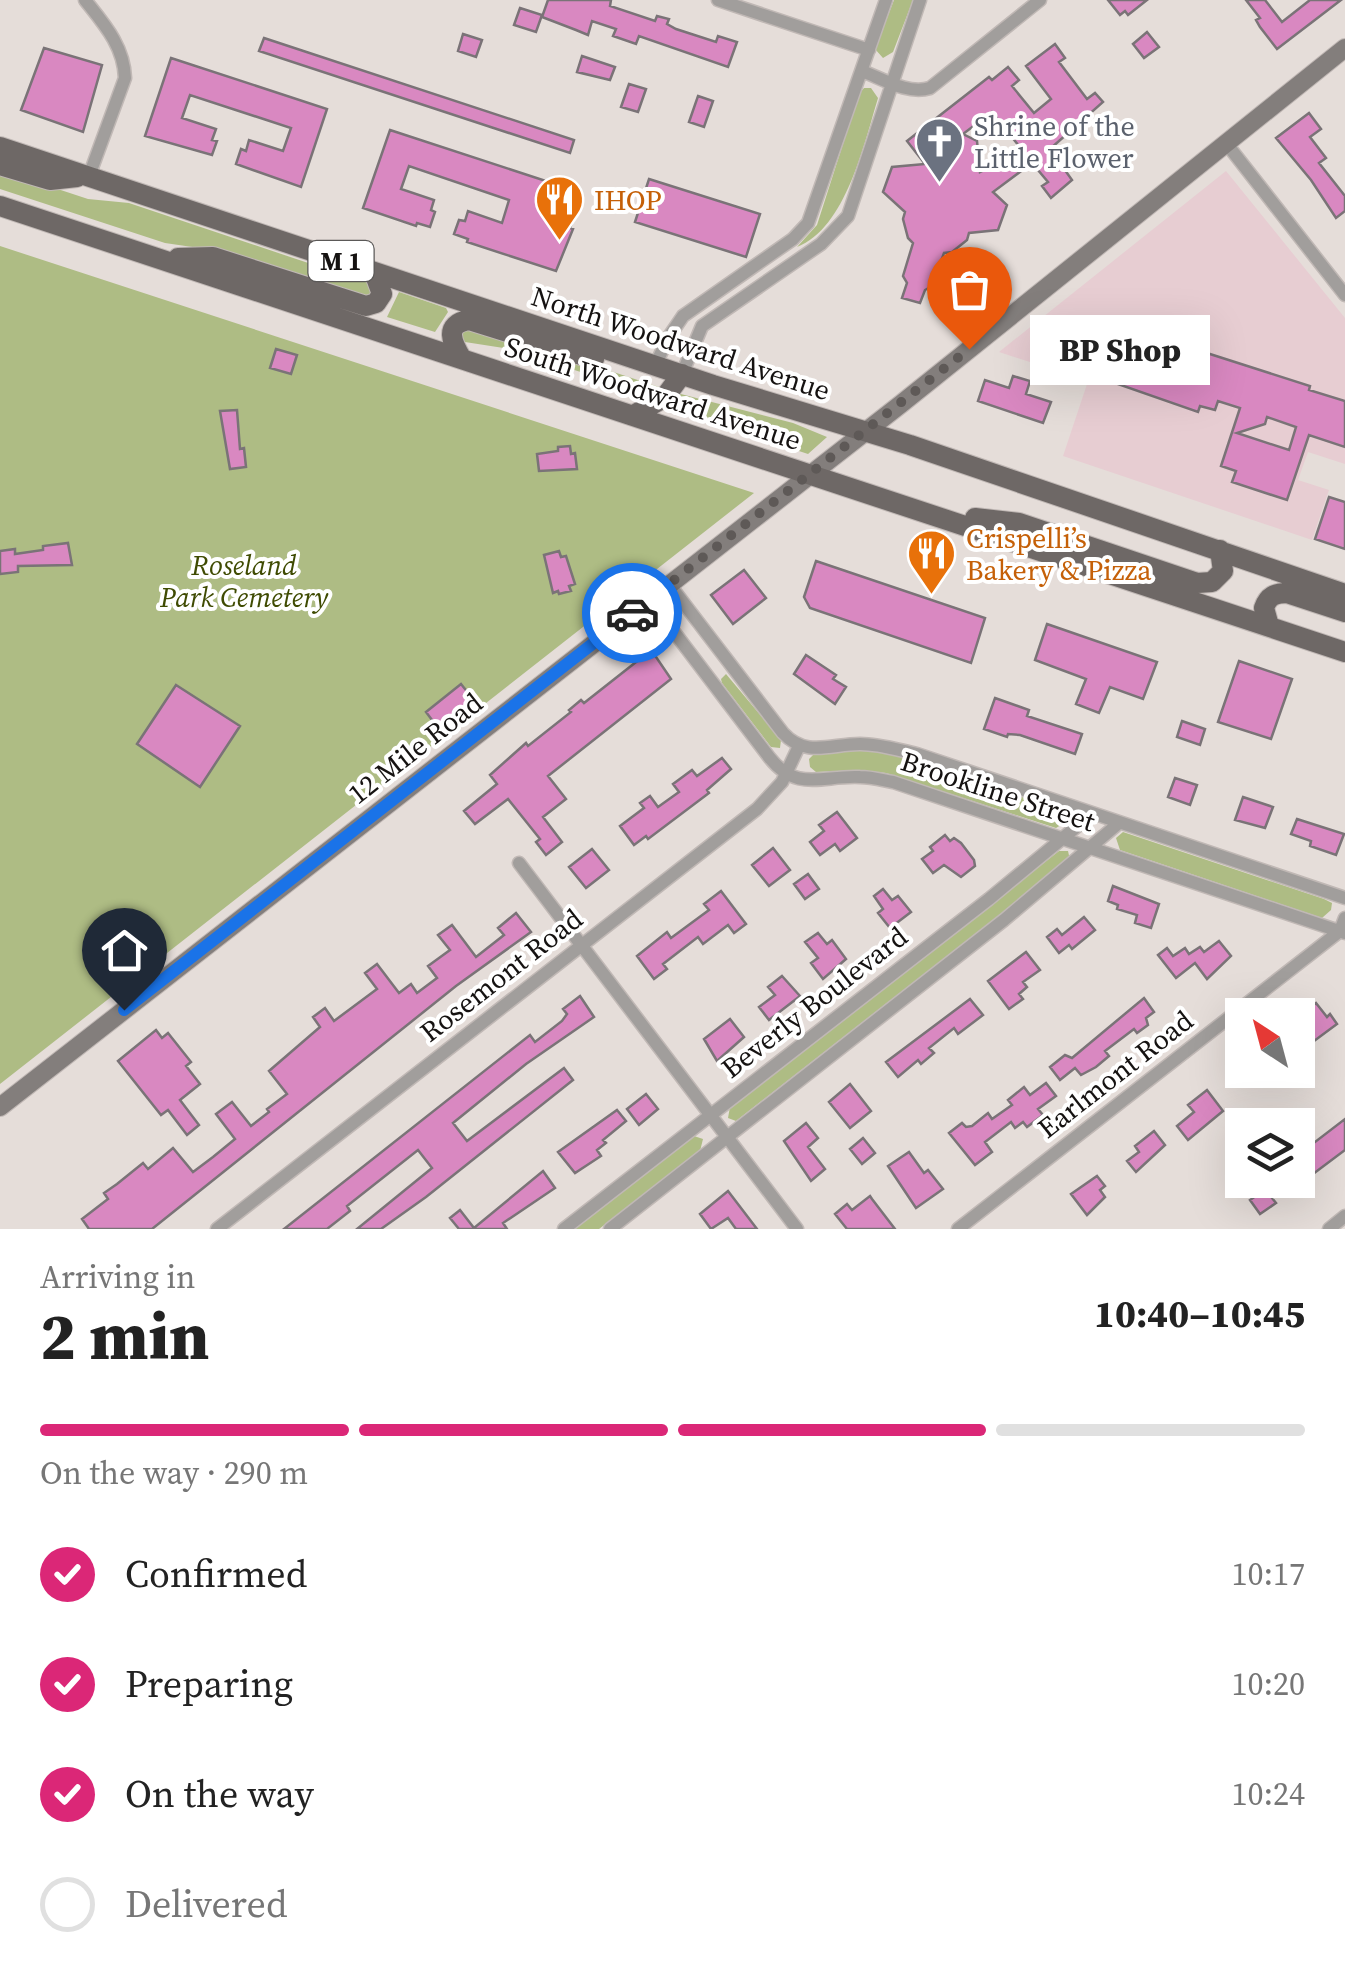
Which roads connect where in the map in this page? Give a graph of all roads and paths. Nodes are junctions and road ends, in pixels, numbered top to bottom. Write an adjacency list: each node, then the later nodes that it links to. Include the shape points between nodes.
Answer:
1 (85, 0): 13 (street, via 117,44 125,78)
2 (718, 0): 7 (street)
3 (886, 0): 7 (street)
4 (920, 0): 9 (street)
5 (1040, 0): 9 (street, via 930,88)
6 (1345, 48): 10 (main road, 12 Mile Road)
7 (869, 50): 8 (street)
8 (862, 71): 9 (street); 19 (street, via 808,224 684,316)
9 (892, 82): 20 (street, via 843,223 702,326)
10 (1226, 143): 17 (street); 22 (main road, 12 Mile Road)
11 (0, 147): 13 (main road, North Woodward Avenue / M 1)
12 (0, 165): 13 (main road, via 50,180)
13 (89, 176): 16 (main road, North Woodward Avenue / M 1)
14 (0, 206): 15 (main road, South Woodward Avenue / M 1)
15 (166, 260): 16 (main road, via 213,257 366,306 382,294); 18 (main road, South Woodward Avenue / M 1)
16 (374, 272): 19 (main road, North Woodward Avenue / M 1)
17 (1345, 294)
18 (462, 359): 19 (main road, via 451,330 469,320 609,363); 21 (main road, South Woodward Avenue / M 1)
19 (655, 366): 20 (main road, North Woodward Avenue / M 1)
20 (682, 374): 21 (main road, via 665,397); 22 (main road, North Woodward Avenue / M 1)
21 (634, 415): 23 (main road, South Woodward Avenue / M 1)
22 (864, 431): 23 (main road, 12 Mile Road); 25 (main road, North Woodward Avenue / M 1)
23 (811, 473): 24 (main road, South Woodward Avenue / M 1); 26 (main road, 12 Mile Road)
24 (933, 514): 25 (main road, via 1019,523 1197,583 1212,582 1223,571); 30 (main road, South Woodward Avenue / M 1)
25 (1220, 550): 27 (main road, North Woodward Avenue / M 1)
26 (668, 584): 28 (main road, 12 Mile Road); 32 (street)
27 (1345, 594)
28 (649, 600): 33 (street); 42 (main road, 12 Mile Road)
29 (1345, 612): 30 (main road, via 1278,593 1264,608)
30 (1269, 626): 31 (main road, South Woodward Avenue / M 1)
31 (1345, 652)
32 (799, 746): 33 (street, Rosemont Road); 34 (street, Brookline Street, via 882,746)
33 (787, 774): 36 (street, Brookline Street, via 800,780 861,776 893,782); 41 (street, Rosemont Road, via 758,809)
34 (1092, 814): 35 (street, Brookline Street); 36 (street, Beverly Boulevard)
35 (1120, 823): 37 (street, Beverly Boulevard); 39 (street, Brookline Street)
36 (1066, 838): 37 (street, Brookline Street); 43 (street, Beverly Boulevard)
37 (1094, 848): 40 (street, Brookline Street); 44 (street, Beverly Boulevard)
38 (519, 863): 41 (street)
39 (1345, 898)
40 (1343, 927): 50 (street, Earlmont Road)
41 (580, 944): 43 (street); 46 (street, Rosemont Road)
42 (0, 1107)
43 (710, 1115): 44 (street); 47 (street, Beverly Boulevard)
44 (727, 1137): 48 (street, Beverly Boulevard); 49 (street)
45 (1345, 1216): 51 (street)
46 (217, 1229)
47 (564, 1229)
48 (610, 1229)
49 (797, 1229)
50 (958, 1229)
51 (1329, 1229)

